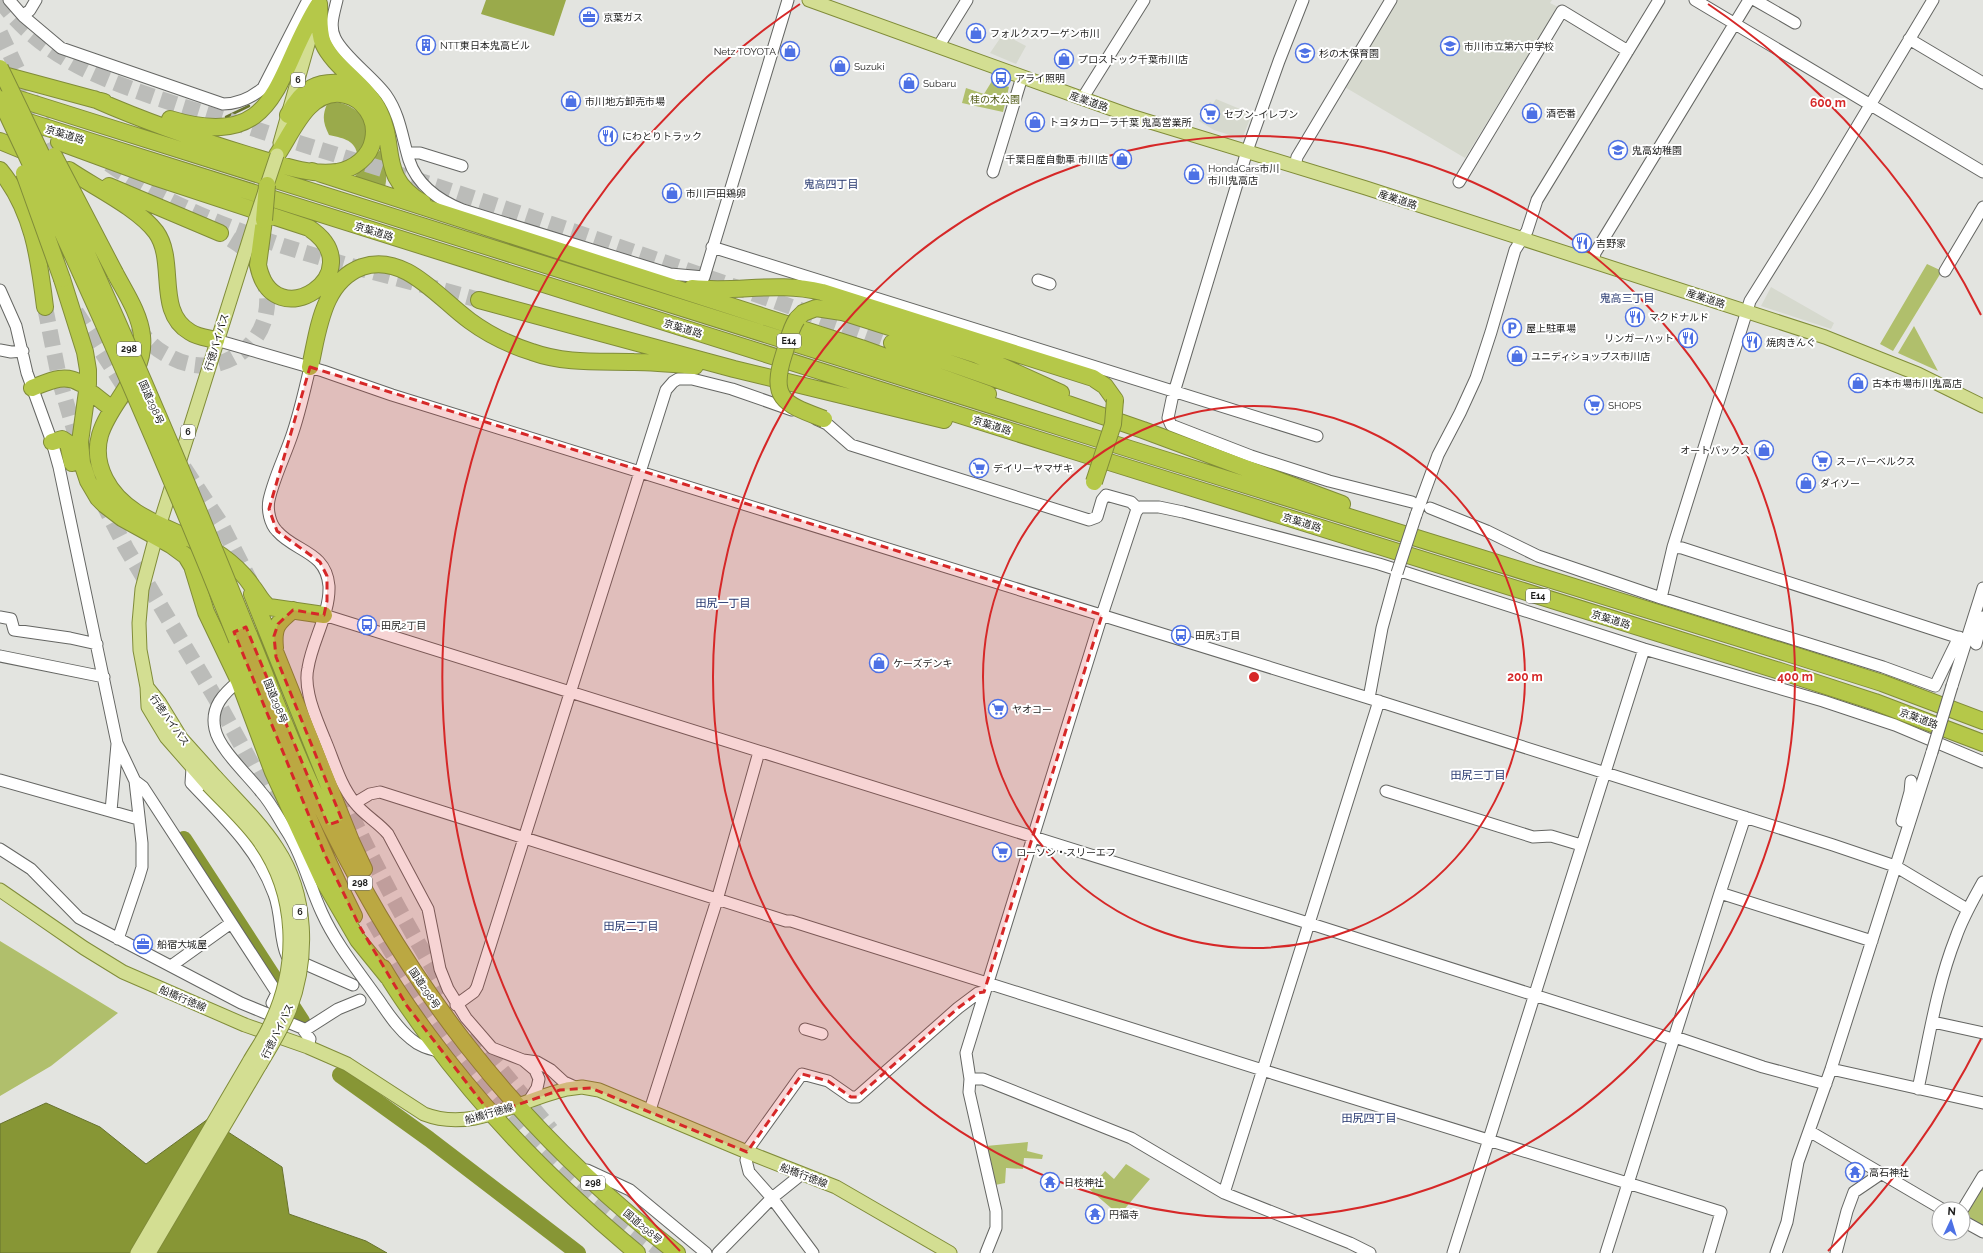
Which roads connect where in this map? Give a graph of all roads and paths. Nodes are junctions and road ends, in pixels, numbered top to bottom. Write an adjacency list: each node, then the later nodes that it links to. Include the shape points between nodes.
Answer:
1 (9, 0): 16 (street)
2 (36, 0): 16 (street)
3 (337, 0): 38 (street, via 332,23 335,40 375,81 391,102 401,124)
4 (788, 0): 54 (street)
5 (809, 0): 20 (main road, 産業道路)
6 (967, 0): 20 (street)
7 (1144, 0): 31 (street)
8 (1303, 0): 37 (street)
9 (1391, 0): 41 (street, via 1297,157)
10 (1659, 0): 21 (street)
11 (1695, 0): 18 (street)
12 (1750, 0): 18 (street)
13 (1755, 0): 17 (street)
14 (1933, 0): 19 (street)
15 (316, 1): 16 (street, via 280,52 267,82 253,95 231,104 214,102 69,51 54,43); 28 (highway, via 321,36 326,48); 30 (highway, via 275,94 262,110 246,122 225,128 200,127); 34 (main road, 6)
16 (23, 16)
17 (1795, 23)
18 (1735, 24): 32 (street); 55 (street, via 1596,253)
19 (1909, 40): 26 (street); 32 (street)
20 (938, 47): 25 (main road, 産業道路)
21 (1628, 51): 47 (street, via 1562,11); 53 (street, via 1537,200 1527,231)
22 (0, 56): 75 (highway, 298, bridge, via 138,320 143,342 141,356 136,372)
23 (0, 68): 101 (highway, 国道298号 / 298, bridge, via 68,211 145,386)
24 (0, 74): 30 (highway)
25 (1022, 77): 31 (main road, 産業道路); 45 (street)
26 (1983, 83)
27 (0, 93): 80 (highway, 京葉道路 / E14)
28 (368, 94): 34 (highway, via 350,84 319,85 297,99); 51 (highway, via 382,117 391,164 405,189 426,204)
29 (0, 99): 101 (highway, 国道298号 / 298, bridge, via 84,278)
30 (94, 99): 44 (highway, via 144,121 197,139 289,167)
31 (1082, 99): 37 (main road, 産業道路)
32 (1870, 105): 46 (street); 63 (street, via 1750,301)
33 (0, 113): 81 (highway, 京葉道路 / E14); 87 (highway, 298, bridge, via 39,211 85,352 88,384 80,442 84,471 93,490 105,505)
34 (288, 115): 39 (main road, 6)
35 (0, 118): 50 (highway, via 156,178 309,228 323,241 330,259 328,275 315,292 304,297 291,298 278,295 266,285 258,265)
36 (0, 141): 43 (highway)
37 (1247, 151): 41 (main road, 産業道路); 72 (street)
38 (408, 153): 40 (street); 54 (street, via 415,171 426,187 454,207 670,274 704,277)
39 (277, 155): 44 (highway, via 307,108 318,98 337,94 357,99 367,109 373,122 373,139 368,152 359,163 344,170); 48 (main road, 6, bridge)
40 (462, 166)
41 (1295, 166): 53 (main road, 産業道路)
42 (0, 170): 62 (highway, via 18,197 32,230 38,250)
43 (69, 170): 52 (highway); 64 (highway, via 126,206 151,226 162,242 165,252 173,313 191,333)
44 (312, 171): 51 (highway)
45 (993, 172)
46 (1983, 172)
47 (1459, 182)
48 (267, 185): 50 (highway, bridge)
49 (1983, 207): 56 (street)
50 (260, 219): 64 (main road, 行徳バイパス / 6)
51 (461, 220): 59 (highway)
52 (220, 233)
53 (1521, 239): 55 (main road, 産業道路); 111 (street, bridge, via 1515,250 1476,378 1436,461 1397,573 1382,628)
54 (712, 247): 72 (street)
55 (1593, 262): 63 (main road, 産業道路)
56 (1945, 271)
57 (1038, 280): 58 (street)
58 (1050, 284)
59 (671, 286): 80 (highway, via 951,379); 83 (highway, bridge, via 721,290 784,286 822,292 1094,378 1106,386 1115,400 1113,424)
60 (0, 290): 67 (street, via 16,326)
61 (479, 300): 69 (highway)
62 (45, 307)
63 (1747, 311): 74 (main road, 産業道路, via 1878,356); 89 (street)
64 (216, 340): 68 (street); 88 (main road, 行徳バイパス / 6)
65 (892, 343): 77 (highway)
66 (0, 350): 67 (street)
67 (22, 351): 71 (street)
68 (310, 367): 69 (highway, via 324,310 332,292 350,273 375,264 393,266 411,274 479,327 505,342 534,353 568,360); 82 (street, via 392,395); 95 (street, via 294,430 273,485 269,509 277,531 320,562 329,587)
69 (734, 369): 81 (highway)
70 (80, 383): 71 (highway, via 74,379 62,378)
71 (32, 388): 79 (street)
72 (1175, 390): 78 (street); 84 (street, via 1168,418 1171,426 1251,456 1329,481)
73 (93, 394): 75 (highway)
74 (1983, 406)
75 (112, 409): 88 (highway, 298, via 101,428 98,444 105,479 125,503)
76 (824, 418): 77 (highway, bridge, via 792,405 784,398 778,380 792,328 803,313 812,309 829,309 977,355)
77 (1143, 430): 90 (highway)
78 (1317, 436)
79 (52, 442): 87 (highway, via 62,440 68,443 78,483 92,504 110,517); 103 (street)
80 (1130, 449): 90 (highway, 京葉道路 / E14)
81 (1090, 456): 114 (highway, 京葉道路 / E14, via 1783,672 1875,702)
82 (642, 471): 86 (street, via 666,390 673,382 685,378 732,389 820,420 851,445 1089,520 1096,517 1106,495 1132,502); 96 (street); 110 (street)
83 (1094, 482)
84 (1412, 502)
85 (1430, 508): 93 (street, via 1487,530 1538,556)
86 (1138, 509): 96 (street); 104 (street, via 1150,506 1183,512 1380,564)
87 (133, 523): 88 (highway, 298)
88 (158, 530): 91 (highway, 298, via 221,555); 100 (highway, 298, via 192,566); 109 (main road, 行徳バイパス / 6, via 142,589 139,623 140,650)
89 (1673, 547): 93 (street); 102 (street)
90 (1479, 557): 112 (highway, 京葉道路 / E14, via 1882,683)
91 (241, 573): 94 (highway, via 265,604); 99 (highway, 298)
92 (1983, 588): 132 (street, bridge)
93 (1661, 598): 102 (street, via 1934,686)
94 (293, 610): 95 (highway); 99 (highway); 106 (highway, via 276,628)
95 (324, 615): 110 (street); 124 (street, via 308,669 309,696 341,780)
96 (1102, 615): 111 (street); 128 (street)
97 (0, 617): 103 (street, via 11,619 14,630)
98 (1983, 617): 102 (street)
99 (262, 621): 100 (highway, via 228,634); 106 (highway, 298)
100 (212, 624): 108 (highway, 298)
101 (243, 637): 144 (highway, 国道298号 / 298, via 325,855); 148 (highway, 国道298号 / 298, via 340,845 384,924)
102 (1970, 642)
103 (97, 644): 107 (street)
104 (1644, 649): 116 (street, via 1823,701 1895,725); 118 (street)
105 (0, 656): 107 (street)
106 (276, 657): 148 (highway, 298, via 351,841)
107 (104, 677): 113 (street)
108 (239, 680): 144 (highway, 298, via 273,772 322,878 358,940); 160 (street, via 222,696 216,709 214,723 219,740 263,793 288,831 300,854 322,914 366,983 411,1040 424,1048)
109 (147, 687): 117 (main road, 行徳バイパス / 6, via 148,707 166,737); 121 (main road, 行徳バイパス / 6)
110 (570, 691): 115 (street); 129 (street)
111 (1374, 700): 118 (street); 138 (street)
112 (1983, 721)
113 (117, 743): 120 (street); 125 (street)
114 (1983, 743)
115 (759, 752): 128 (street); 136 (street)
116 (1983, 762)
117 (192, 768): 121 (main road, 行徳バイパス / 6); 142 (street, via 191,783 255,854 275,896 283,948 287,956)
118 (1604, 772): 126 (street); 130 (street)
119 (0, 780): 125 (street)
120 (135, 781): 127 (street); 139 (street, via 142,787)
121 (212, 781): 186 (main road, 行徳バイパス / 6, bridge, via 257,839 275,867 290,919 286,981 270,1027); 187 (main road, 行徳バイパス / 6, bridge, via 266,832 285,861 301,917 302,962 295,994 277,1035)
122 (1911, 782): 132 (street, via 1892,856)
123 (1386, 791): 130 (street, via 1533,837 1551,836)
124 (355, 803): 129 (street, via 370,794 380,792); 150 (street, via 388,834 428,909 440,969)
125 (111, 811): 127 (street)
126 (1746, 817): 132 (street); 135 (street)
127 (138, 819): 140 (street, via 142,866)
128 (1033, 836): 138 (street); 146 (street)
129 (524, 837): 136 (street); 150 (street, via 478,987)
130 (1581, 845): 147 (street)
131 (0, 849): 140 (street, via 31,870 79,918)
132 (1895, 866): 137 (street); 141 (street)
133 (1983, 882): 137 (street)
134 (0, 890): 159 (main road, 船橋行徳線, via 123,972 245,1025)
135 (1720, 893): 141 (street); 158 (street)
136 (716, 900): 146 (street, via 791,921); 170 (street)
137 (1967, 909): 153 (street, via 1945,970)
138 (1308, 922): 147 (street); 163 (street)
139 (231, 923): 143 (street); 151 (street, via 277,993)
140 (118, 939): 143 (street)
141 (1872, 941): 162 (street)
142 (295, 961): 145 (street); 152 (street)
143 (171, 966): 151 (street)
144 (388, 977): 160 (highway, 国道298号 / 298)
145 (353, 985)
146 (986, 987): 163 (street); 164 (street, via 966,1053); 174 (street, via 958,1008 857,1097 851,1097 828,1081 802,1074)
147 (1534, 994): 158 (street); 173 (street)
148 (431, 997): 168 (highway, 国道298号 / 298, via 474,1055)
149 (360, 1000): 155 (street, via 338,1009)
150 (456, 1005): 161 (street, via 484,1042 492,1048)
151 (267, 1015): 152 (street)
152 (278, 1020): 155 (street)
153 (1933, 1022): 156 (street); 167 (street)
154 (805, 1029): 157 (street)
155 (305, 1030): 159 (street, via 310,1039)
156 (1983, 1033)
157 (822, 1034)
158 (1673, 1038): 165 (street); 179 (street)
159 (308, 1047): 171 (main road, 船橋行徳線, via 347,1064 424,1114 435,1118 465,1121)
160 (441, 1052): 171 (highway, 国道298号 / 298)
161 (523, 1060): 166 (street, via 537,1062); 168 (street, via 535,1070 539,1079 537,1088)
162 (1831, 1069): 165 (street); 167 (street)
163 (1264, 1070): 173 (street); 180 (street)
164 (970, 1079): 180 (street, via 984,1079 1131,1138); 194 (street, via 969,1092 996,1210 996,1228)
165 (1826, 1084): 172 (street)
166 (575, 1087): 168 (main road, 船橋行徳線); 170 (main road, 船橋行徳線, via 599,1090)
167 (1918, 1089): 169 (street)
168 (522, 1103): 171 (main road, 船橋行徳線); 175 (highway, 国道298号 / 298)
169 (1983, 1103)
170 (650, 1110): 174 (main road, 船橋行徳線)
171 (491, 1114): 188 (highway, 国道298号 / 298, via 556,1182)
172 (1809, 1131): 176 (street); 199 (street, via 1798,1162 1787,1222)
173 (1489, 1140): 179 (street); 196 (street)
174 (747, 1152): 177 (main road, 船橋行徳線); 181 (street, via 746,1167)
175 (563, 1154): 189 (highway, 国道298号 / 298, via 609,1198); 190 (street, via 599,1176 630,1190)
176 (1882, 1173): 183 (street); 200 (street, via 1851,1197)
177 (802, 1174): 181 (street); 193 (main road, 船橋行徳線, via 850,1194)
178 (1983, 1176): 182 (street)
179 (1629, 1185): 197 (street); 198 (street, via 1721,1212)
180 (1224, 1193): 195 (street)
181 (772, 1198): 191 (street); 192 (street)
182 (1968, 1201)
183 (1931, 1202)
184 (1971, 1225): 185 (street)
185 (1983, 1232)
186 (137, 1253)
187 (149, 1253)
188 (637, 1253)
189 (676, 1253)
190 (706, 1253)
191 (718, 1253)
192 (813, 1253)
193 (950, 1253)
194 (986, 1253)
195 (1370, 1253)
196 (1453, 1253)
197 (1606, 1253)
198 (1709, 1253)
199 (1776, 1253)
200 (1836, 1253)

